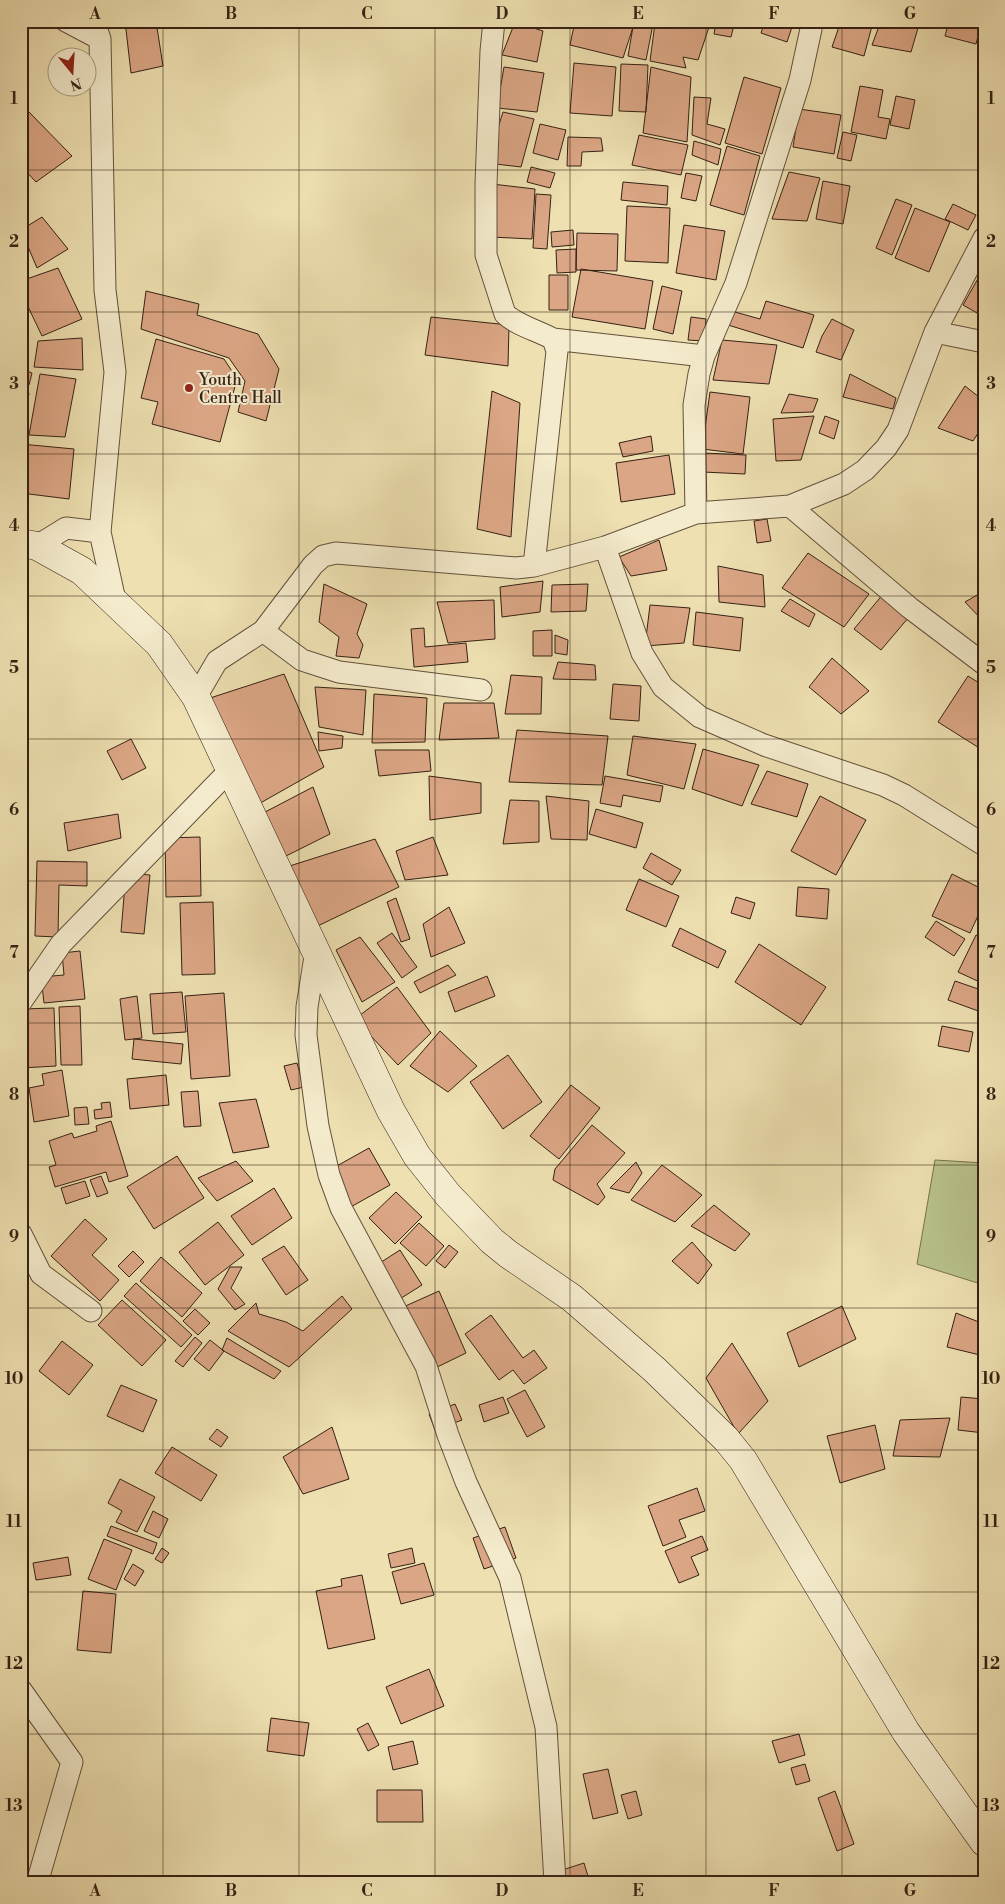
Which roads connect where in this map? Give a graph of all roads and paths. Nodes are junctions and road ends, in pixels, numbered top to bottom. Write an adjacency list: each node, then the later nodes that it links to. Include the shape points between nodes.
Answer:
1 (66, 21): 4 (street)
2 (494, 21): 7 (street, via 486,255 505,314 511,320)
3 (810, 21): 9 (street, via 800,80 736,283)
4 (97, 30): 12 (street, via 105,290 115,372)
5 (984, 238): 6 (street)
6 (935, 332): 8 (street); 10 (street, via 898,430 886,448 865,470 844,484)
7 (553, 339): 9 (street); 15 (street, via 557,350)
8 (984, 342)
9 (704, 356): 11 (street, via 694,405)
10 (790, 506): 11 (street); 18 (street, via 910,608)
11 (696, 512): 14 (street)
12 (100, 532): 13 (street, via 66,528); 16 (street)
13 (29, 545): 16 (street, via 82,571)
14 (605, 547): 15 (street); 22 (street, via 642,653 663,688 700,717 764,746 883,785)
15 (534, 566): 17 (street, via 516,568 336,553 323,556)
16 (116, 605): 20 (street, via 160,644)
17 (263, 631): 19 (street, via 302,660 339,672); 20 (street, via 217,661)
18 (984, 664)
19 (481, 690)
20 (196, 698): 21 (street)
21 (230, 770): 23 (street); 24 (street, via 61,944)
22 (984, 846)
23 (316, 950): 28 (street, via 391,1111 416,1156 448,1196 492,1240 572,1298 656,1370 726,1439 743,1460 906,1732); 30 (street, via 306,1035 318,1126 329,1175 341,1208 426,1366 466,1482 510,1578 546,1727)
24 (21, 1002)
25 (21, 1234): 26 (street, via 40,1274)
26 (91, 1311)
27 (21, 1690): 29 (street, via 72,1762)
28 (984, 1842)
29 (37, 1883)
30 (555, 1883)

